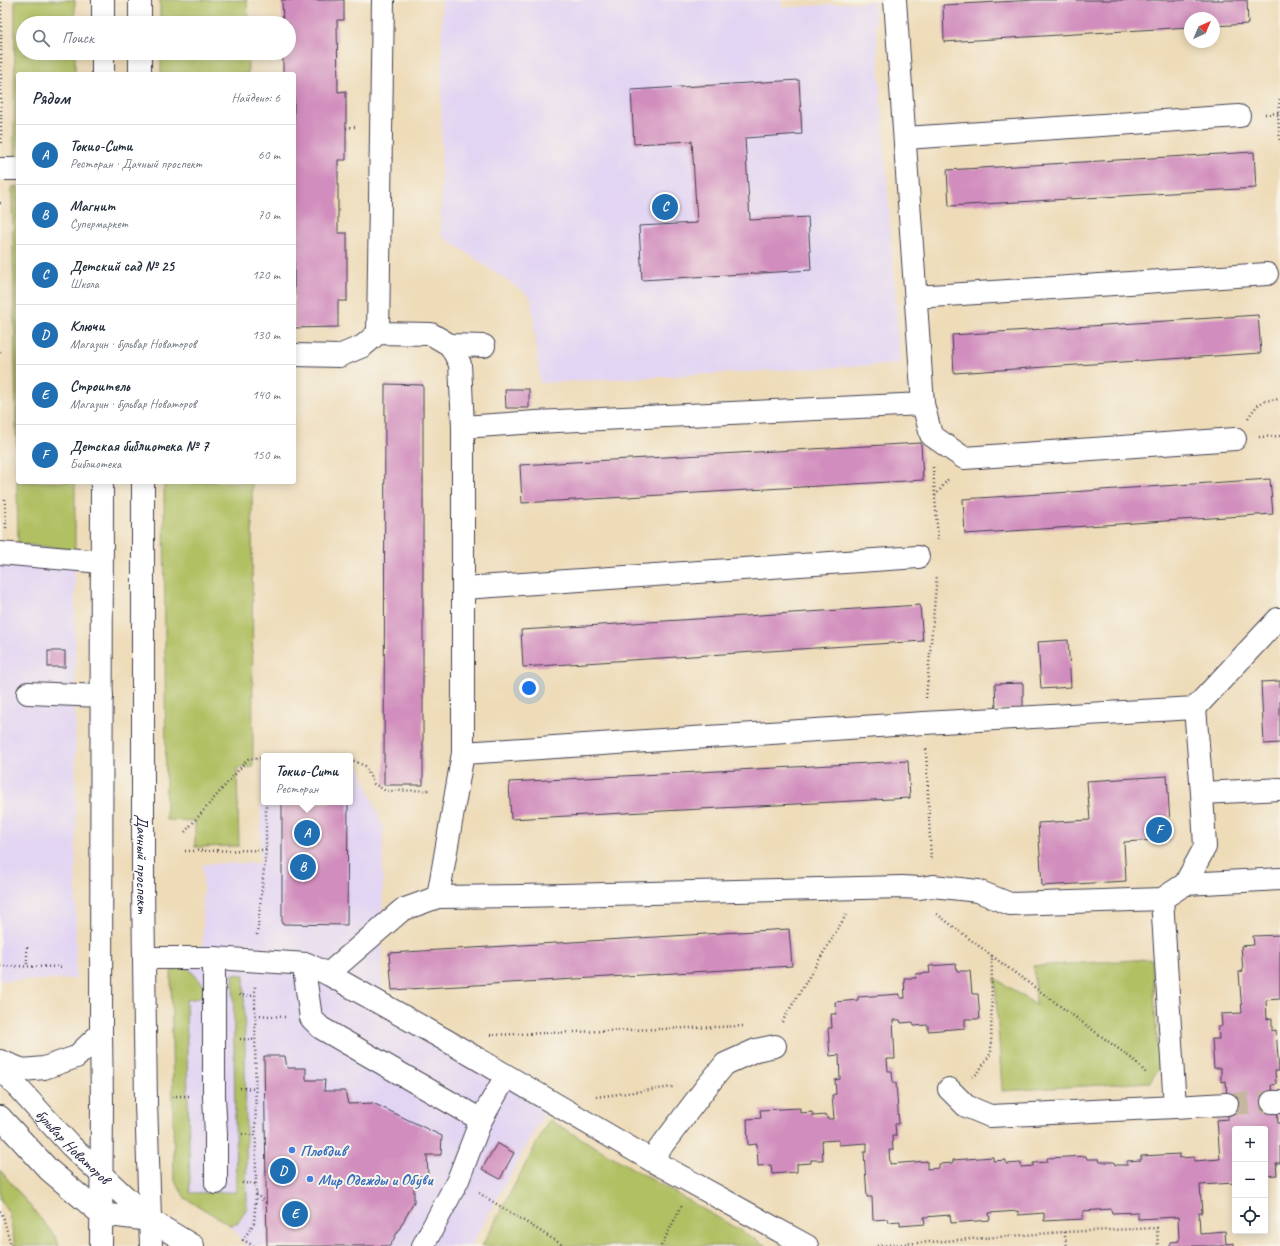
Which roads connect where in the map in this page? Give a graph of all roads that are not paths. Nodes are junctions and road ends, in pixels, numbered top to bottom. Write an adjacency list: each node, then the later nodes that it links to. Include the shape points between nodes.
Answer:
1 (103, 0): 5 (main road)
2 (140, 0): 6 (main road)
3 (383, 0): 15 (main road)
4 (895, 0): 12 (main road)
5 (103, 16)
6 (140, 16)
7 (103, 60): 9 (main road)
8 (140, 60): 10 (main road)
9 (103, 72)
10 (140, 72)
11 (1240, 116): 12 (main road)
12 (905, 138): 14 (main road)
13 (1267, 274): 14 (main road)
14 (916, 296): 19 (main road)
15 (378, 333): 16 (main road, via 432,334); 18 (main road, via 363,346 339,356)
16 (450, 345): 17 (main road); 20 (main road, via 460,364)
17 (484, 346)
18 (296, 355)
19 (924, 404): 20 (main road); 21 (main road, via 931,435 964,458)
20 (463, 427): 27 (main road)
21 (1235, 439)
22 (102, 484): 26 (main road)
23 (142, 484): 39 (main road, Дачный проспект)
24 (0, 552): 26 (main road)
25 (918, 557): 27 (main road)
26 (101, 562): 30 (main road)
27 (464, 588): 32 (main road)
28 (1280, 619): 31 (main road)
29 (28, 693): 30 (main road)
30 (102, 696): 43 (main road)
31 (1195, 708): 32 (main road); 34 (main road)
32 (463, 753): 37 (main road)
33 (1280, 789): 34 (main road)
34 (1202, 793): 36 (main road, via 1205,847)
35 (1280, 879): 36 (main road)
36 (1185, 884): 38 (main road)
37 (438, 897): 38 (main road, via 933,886 978,891 1010,904); 42 (main road, via 402,910)
38 (1162, 899): 50 (main road)
39 (144, 958): 40 (main road); 57 (main road, Дачный проспект)
40 (214, 958): 41 (main road); 55 (main road)
41 (307, 964): 42 (main road); 52 (main road, via 305,976 311,1018 321,1028)
42 (328, 974): 47 (main road)
43 (101, 1033): 45 (main road, via 76,1057 44,1068 23,1070); 54 (main road)
44 (775, 1046): 53 (main road, via 756,1050 725,1064)
45 (0, 1061)
46 (0, 1068): 54 (main road, бульвар Новаторов, via 71,1146)
47 (506, 1076): 52 (main road); 53 (main road)
48 (949, 1089): 50 (main road, via 966,1106 990,1116)
49 (1227, 1104): 50 (main road)
50 (1175, 1107)
51 (0, 1117): 56 (main road, бульвар Новаторов, via 49,1170)
52 (481, 1120): 61 (main road, via 458,1180)
53 (651, 1160): 62 (main road)
54 (101, 1174): 56 (main road); 57 (main road, бульвар Новаторов)
55 (216, 1183)
56 (101, 1214): 57 (main road, бульвар Новаторов); 58 (main road)
57 (150, 1220): 59 (main road, Дачный проспект); 60 (main road, бульвар Новаторов)
58 (101, 1246)
59 (151, 1246)
60 (193, 1246)
61 (423, 1246)
62 (807, 1246)

